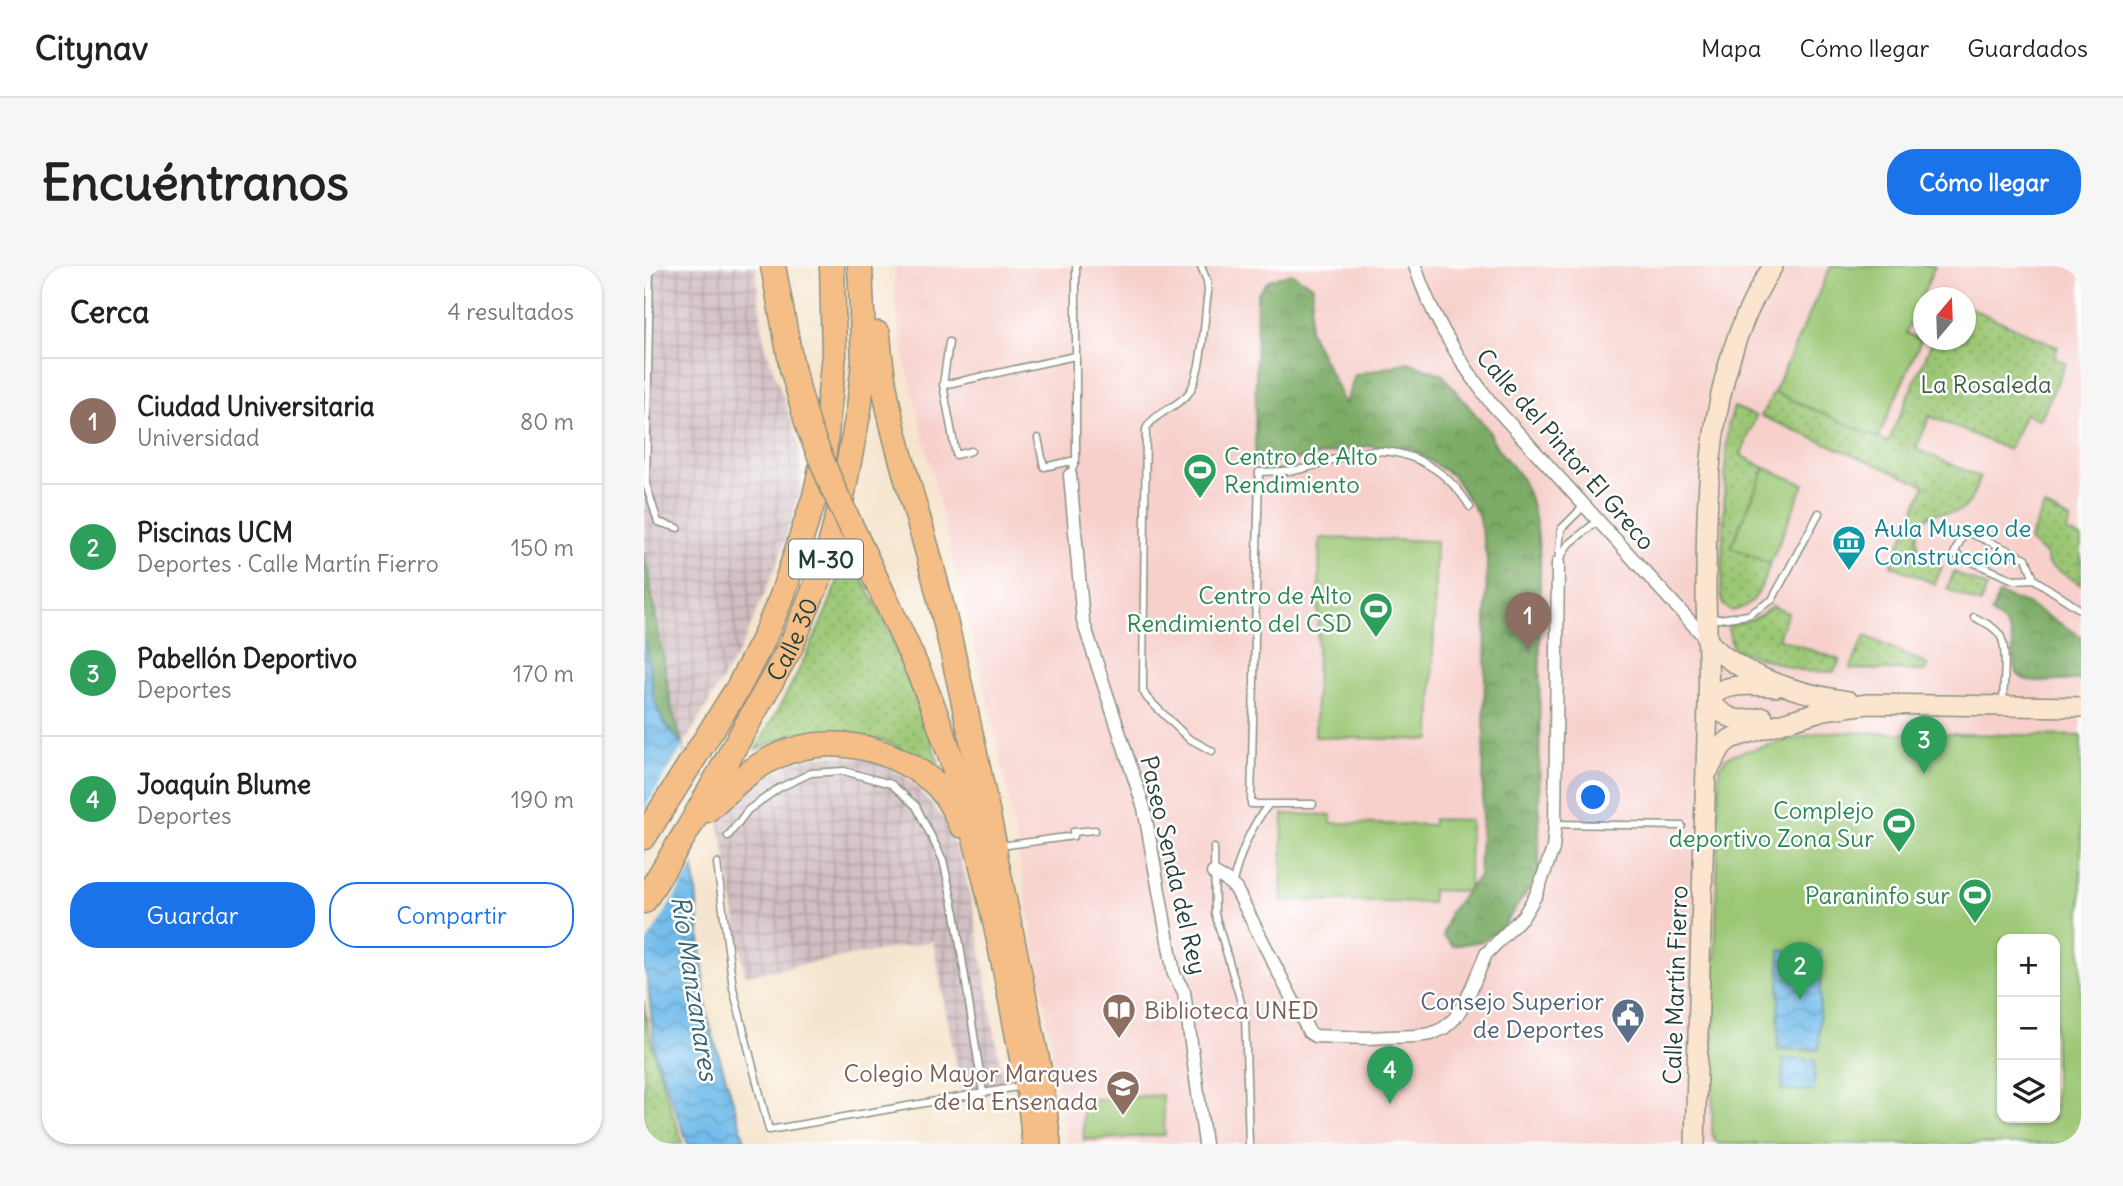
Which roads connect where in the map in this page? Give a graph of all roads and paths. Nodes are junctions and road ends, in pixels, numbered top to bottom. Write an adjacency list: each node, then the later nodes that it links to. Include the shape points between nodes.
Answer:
1 (650, 266): 21 (lane, via 646,484 658,522)
2 (773, 266): 51 (highway, bridge, via 809,429 945,739 972,824)
3 (832, 266): 44 (highway, Calle 30 / M-30, via 834,354 824,454 782,596 738,688)
4 (860, 266): 39 (highway, Calle 30 / M-30, via 864,362 859,409 826,561 790,648)
5 (873, 266): 45 (highway, via 880,360 891,421 955,657)
6 (1076, 266): 11 (lane)
7 (1201, 266): 35 (lane, via 1208,292 1195,381 1176,405 1146,429 1143,691 1188,738)
8 (1415, 266): 17 (street, Calle del Pintor El Greco, via 1436,317 1473,380)
9 (1773, 266): 24 (main road, Calle Martín Fierro, via 1747,314 1720,392 1709,453)
10 (949, 342): 12 (lane)
11 (1075, 356): 12 (lane); 15 (lane)
12 (943, 386): 14 (lane, via 956,455)
13 (1038, 438): 15 (lane, via 1044,467)
14 (971, 451)
15 (1076, 460): 16 (lane)
16 (1070, 475): 54 (street, Paseo Senda del Rey, via 1083,621 1144,808 1174,974 1184,992)
17 (1584, 506): 20 (street, Calle del Pintor El Greco); 22 (lane, via 1560,528)
18 (1470, 507): 37 (lane, via 1448,478 1428,464 1387,452 1370,451 1300,470 1259,472 1251,804)
19 (1819, 513): 24 (lane, via 1772,600 1748,615 1719,619)
20 (1597, 521): 22 (lane, via 1567,546); 26 (street, Calle del Pintor El Greco)
21 (678, 527)
22 (1559, 563): 40 (street)
23 (2034, 579): 23 (lane, via 2026,558 1965,531 1954,554 2014,580); 25 (lane)
24 (1706, 610): 26 (street); 28 (main road, Calle Martín Fierro)
25 (2081, 610)
26 (1682, 612): 28 (street, Calle del Pintor El Greco)
27 (1974, 617): 32 (lane, via 1991,625 2001,637)
28 (1707, 640): 29 (main road, via 1723,657); 30 (main road, Calle Martín Fierro)
29 (1791, 689): 30 (main road, via 1741,685 1718,692); 31 (main road)
30 (1708, 701): 34 (main road, via 1740,721); 36 (main road, Calle Martín Fierro)
31 (1868, 704): 32 (main road); 34 (main road)
32 (2004, 706): 33 (main road)
33 (2081, 707)
34 (1824, 710): 36 (main road, via 1730,739 1713,759)
35 (1212, 751)
36 (1704, 786): 58 (main road, Calle Martín Fierro)
37 (1269, 804): 38 (lane); 49 (lane, via 1255,820)
38 (1313, 804)
39 (691, 824): 50 (highway, Calle 30 / M-30); 51 (highway, via 773,758 827,743 860,746 897,759 933,782 952,806)
40 (1555, 824): 41 (lane); 49 (street, via 1553,849 1536,895 1524,915 1486,954 1455,1018 1431,1034 1367,1038 1309,1032)
41 (1682, 827)
42 (1095, 830): 45 (lane)
43 (728, 836): 53 (lane, via 748,810 811,773 844,771 891,784 915,806 943,860)
44 (644, 838)
45 (995, 848): 56 (main road, via 1040,1064)
46 (1214, 848): 48 (lane)
47 (717, 863): 53 (lane, via 733,988 769,1130)
48 (1213, 873): 49 (street); 57 (lane, via 1214,914 1245,1016)
49 (1232, 885)
50 (644, 901)
51 (993, 918): 52 (highway)
52 (1027, 1086): 53 (lane); 55 (main road)
53 (983, 1093)
54 (1206, 1143)
55 (1033, 1144)
56 (1049, 1144)
57 (1249, 1144)
58 (1695, 1144)

